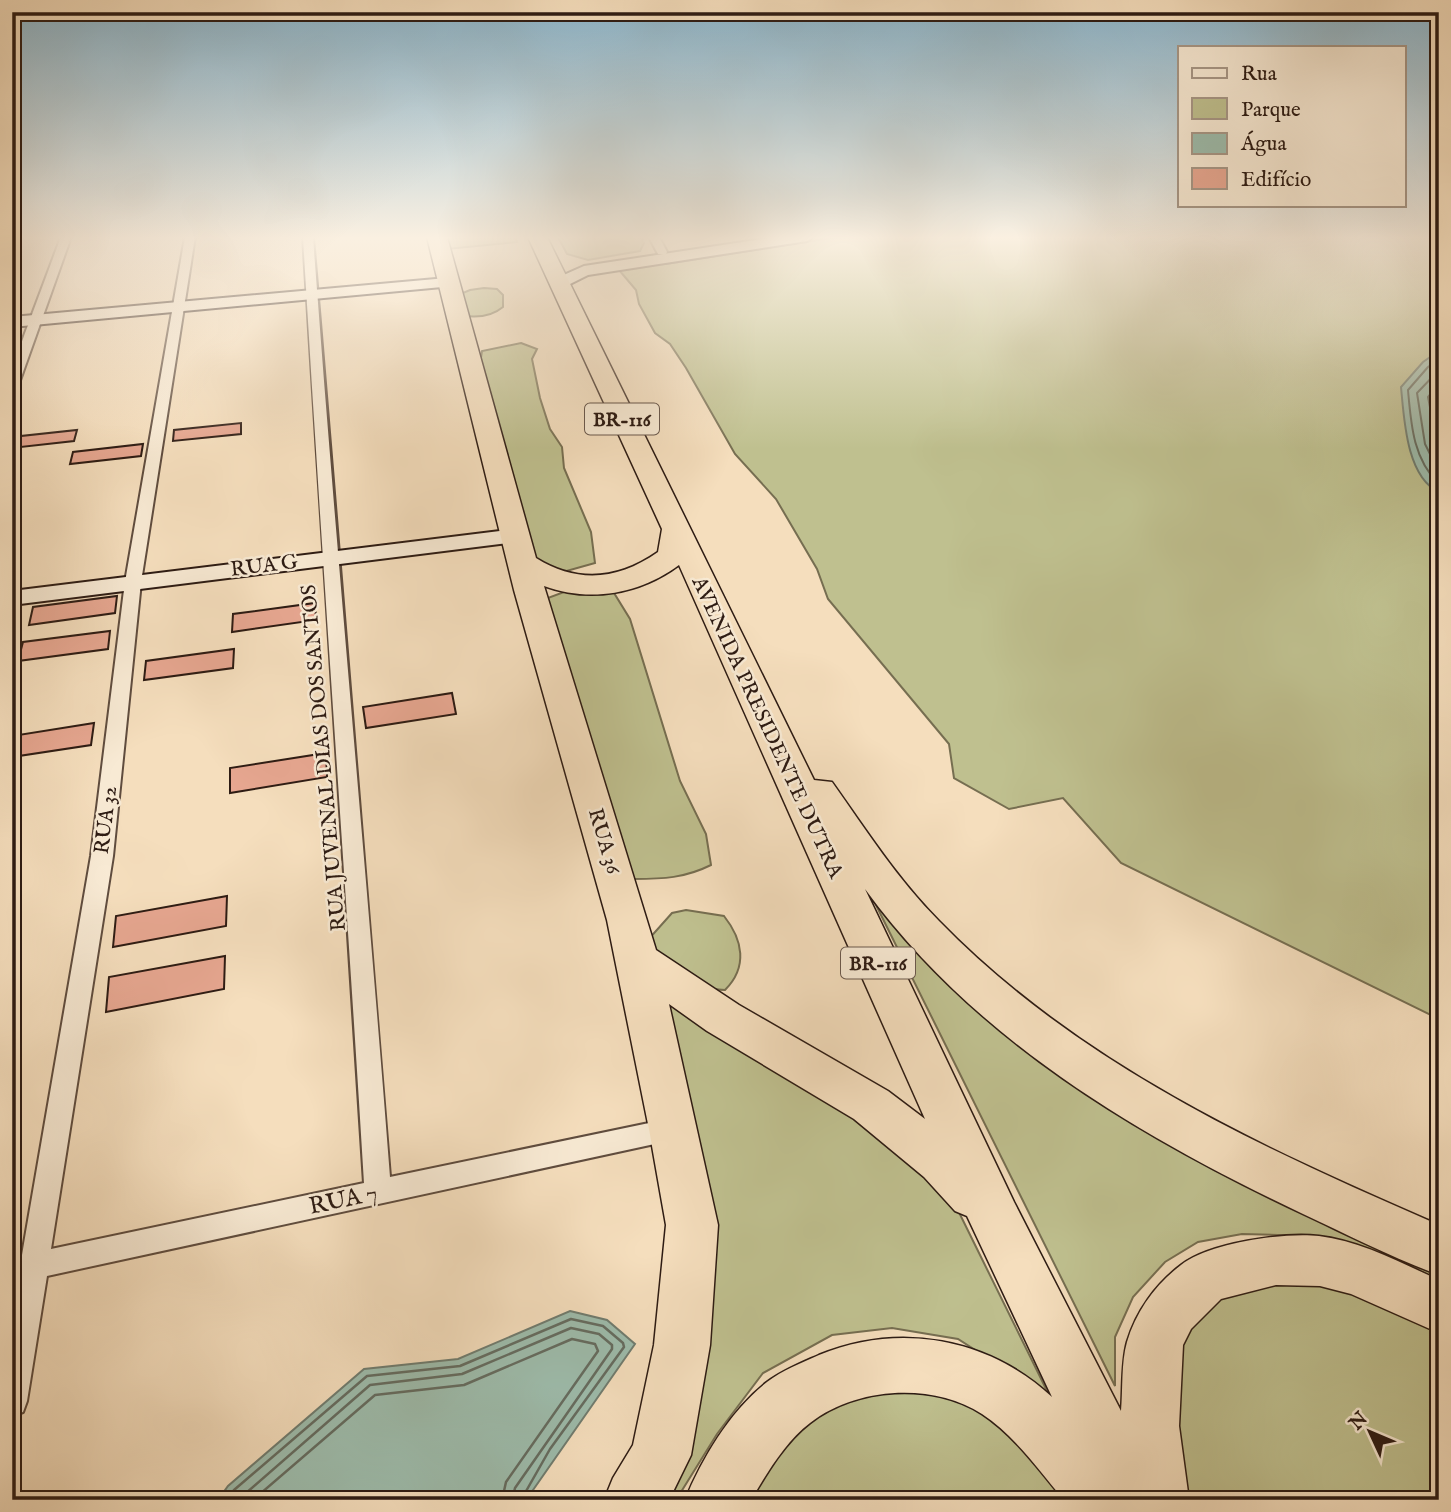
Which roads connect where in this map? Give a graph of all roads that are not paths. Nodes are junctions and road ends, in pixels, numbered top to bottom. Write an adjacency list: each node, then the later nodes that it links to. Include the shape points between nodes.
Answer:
1 (180, 307): 13 (street, RUA 32)
2 (41, 308): 7 (street)
3 (174, 308): 7 (main road)
4 (312, 308): 12 (street, RUA JUVENAL DIAS DOS SANTOS)
5 (454, 308): 11 (highway, RUA 36)
6 (570, 308): 10 (highway, AVENIDA PRESIDENTE DUTRA / BR-116)
7 (37, 320): 8 (main road); 9 (street)
8 (12, 322)
9 (12, 386)
10 (675, 531): 11 (highway, via 672,556 655,571 602,586 568,585 539,576); 15 (highway, AVENIDA PRESIDENTE DUTRA / BR-116)
11 (519, 549): 12 (main road, RUA G); 16 (highway, RUA 36)
12 (329, 557): 13 (main road, RUA G); 18 (street, RUA JUVENAL DIAS DOS SANTOS)
13 (133, 582): 14 (main road, RUA G); 21 (street, RUA 32, via 102,856)
14 (12, 598)
15 (761, 706): 19 (highway, AVENIDA PRESIDENTE DUTRA / BR-116); 20 (highway, via 886,890 975,983 1083,1067 1176,1125 1262,1172)
16 (637, 959): 17 (highway, RUA 36); 19 (highway, via 723,1018 871,1105 942,1162)
17 (674, 1129): 18 (street, RUA 7); 24 (highway, RUA 36, via 692,1224 682,1345)
18 (378, 1191): 21 (street, RUA 7)
19 (995, 1219): 27 (highway, BR-116)
20 (1439, 1251)
21 (22, 1268): 23 (street, RUA 32)
22 (1439, 1307): 28 (highway, via 1358,1270 1320,1261 1276,1260 1202,1281 1171,1310 1155,1343 1149,1426)
23 (12, 1401)
24 (648, 1478)
25 (716, 1500): 26 (highway, via 747,1450 788,1402 833,1377 872,1366 920,1365 966,1376 1004,1394)
26 (1104, 1500)
27 (1133, 1500)
28 (1158, 1500)

